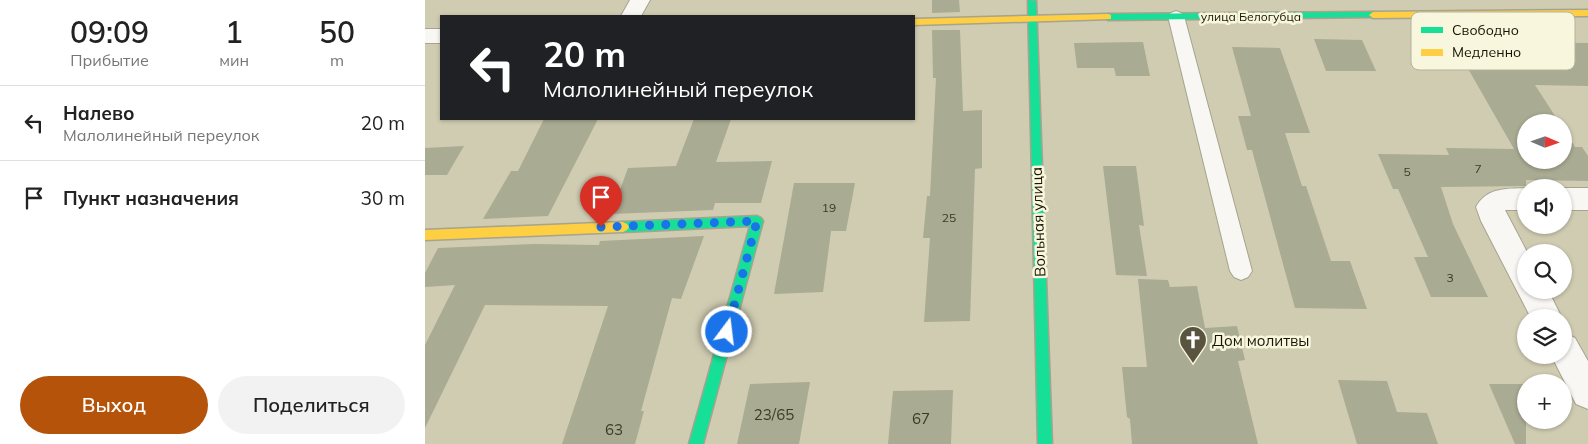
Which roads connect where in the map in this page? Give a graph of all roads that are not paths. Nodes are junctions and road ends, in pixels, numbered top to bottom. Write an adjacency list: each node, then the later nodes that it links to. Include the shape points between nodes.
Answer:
1 (640, 0): 6 (street)
2 (1032, 0): 8 (street, Вольная улица)
3 (1575, 13): 4 (street, улица Белогубца)
4 (1588, 13)
5 (1411, 14): 7 (street, улица Белогубца)
6 (632, 15)
7 (1176, 16): 8 (street, улица Белогубца); 17 (lane)
8 (1031, 18): 9 (street, улица Белогубца); 21 (street, Вольная улица)
9 (915, 22)
10 (425, 36): 11 (street)
11 (440, 36)
12 (1517, 199): 16 (street, via 1498,200 1490,207)
13 (1572, 199): 14 (street)
14 (1588, 199)
15 (425, 235): 20 (street, via 757,221)
16 (1517, 262)
17 (1241, 271)
18 (1572, 363): 19 (street)
19 (1588, 393)
20 (696, 444)
21 (1045, 444)

